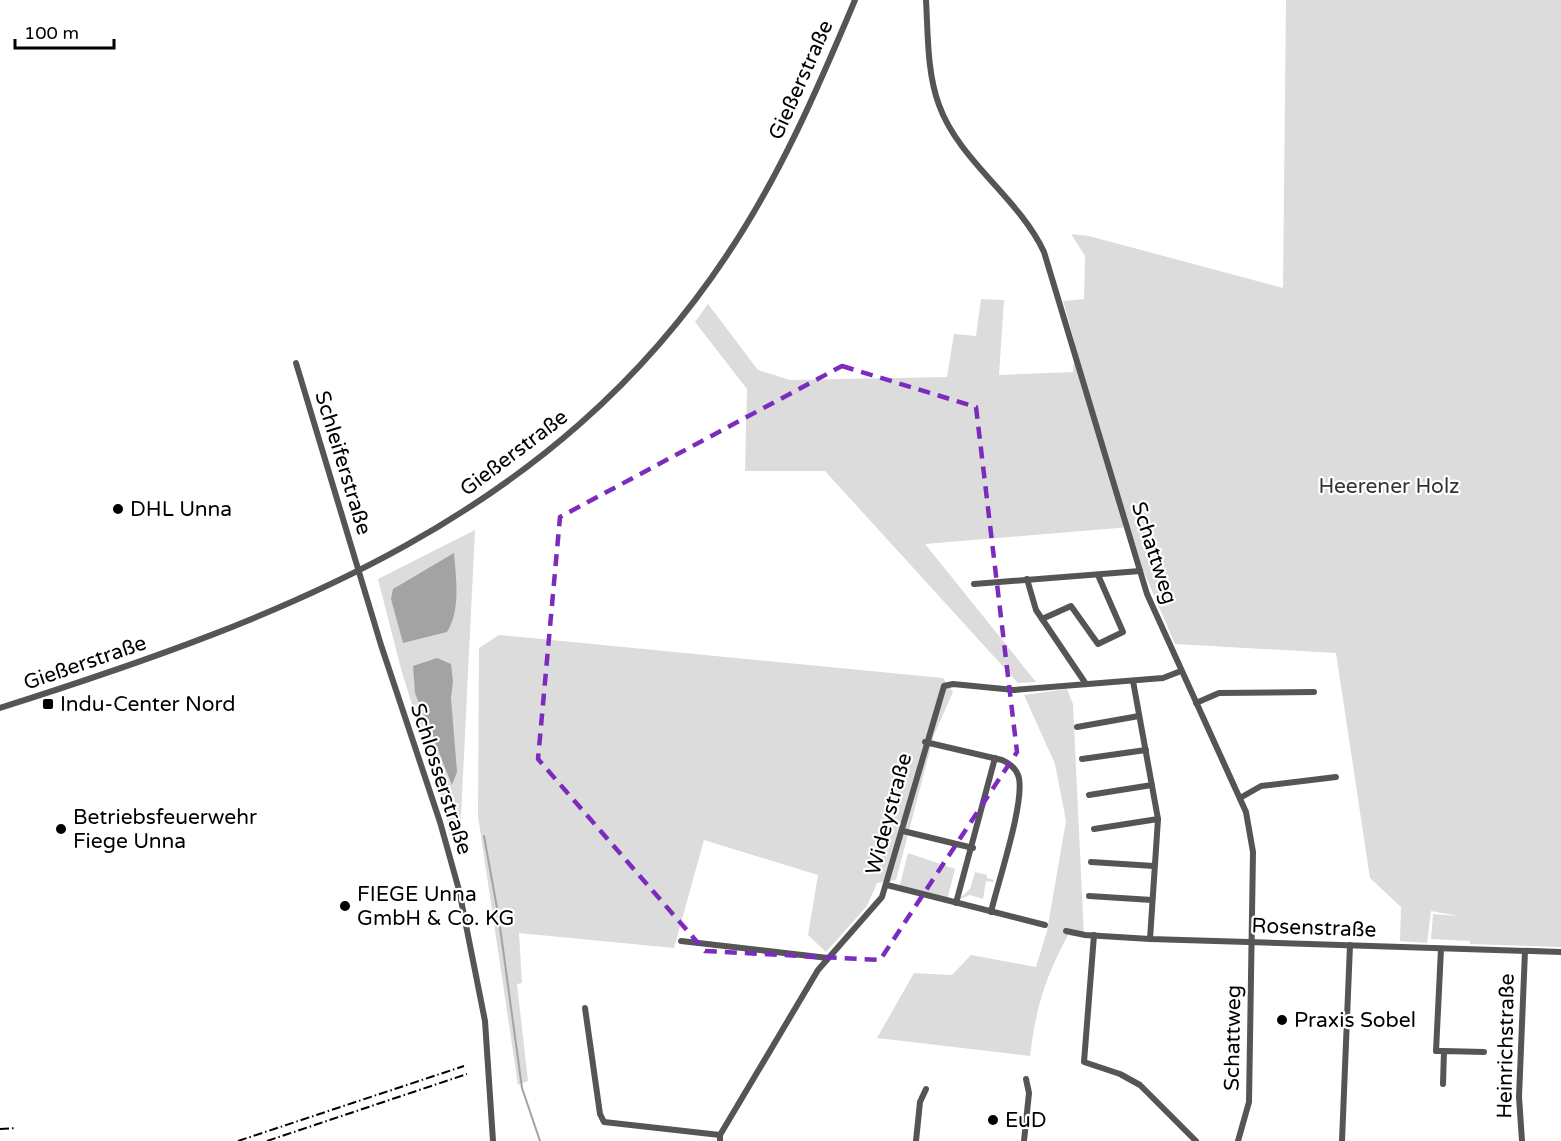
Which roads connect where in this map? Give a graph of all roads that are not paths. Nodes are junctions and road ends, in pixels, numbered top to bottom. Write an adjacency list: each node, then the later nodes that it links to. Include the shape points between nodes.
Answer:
1 (855, 0): 5 (street, Gießerstraße, via 807,111 760,201 719,267 667,336 590,416 530,466 461,514)
2 (926, 0): 4 (street, Schattweg, via 933,86 940,107 955,135 1035,232 1044,252)
3 (296, 363): 5 (street, Schleiferstraße)
4 (1140, 571): 6 (street); 10 (street, Schattweg)
5 (359, 573): 15 (street, Gießerstraße, via 123,669); 55 (street, Schlosserstraße, via 442,829 466,921 485,1020)
6 (1098, 575): 7 (street); 9 (street, via 1123,632 1098,644 1071,606)
7 (1027, 579): 8 (street); 9 (street, via 1031,601)
8 (974, 584)
9 (1042, 619): 12 (street)
10 (1181, 671): 11 (street, Wideystraße, via 1163,678); 14 (street, Schattweg)
11 (1132, 681): 12 (street, Wideystraße); 16 (street)
12 (1086, 684): 18 (street, Wideystraße, via 1014,690 944,686)
13 (1314, 692): 14 (street, via 1219,693)
14 (1196, 703): 25 (street, Schattweg)
15 (0, 708)
16 (1139, 716): 17 (street); 19 (street)
17 (1077, 727)
18 (926, 742): 20 (street); 28 (street, Wideystraße)
19 (1146, 750): 21 (street); 23 (street)
20 (995, 758): 29 (street); 36 (street, via 1014,768 1020,793)
21 (1082, 759)
22 (1336, 777): 25 (street, via 1261,786)
23 (1152, 784): 24 (street); 26 (street)
24 (1089, 795)
25 (1240, 798): 42 (street, Schattweg, via 1253,838)
26 (1158, 819): 27 (street); 31 (street)
27 (1094, 829)
28 (903, 831): 29 (street); 32 (street, Wideystraße)
29 (973, 848): 35 (street)
30 (1091, 862): 31 (street)
31 (1154, 866): 34 (street)
32 (887, 885): 35 (street); 47 (street, Wideystraße, via 882,897)
33 (1089, 896): 34 (street)
34 (1152, 900): 40 (street)
35 (956, 903): 36 (street)
36 (991, 912): 37 (street)
37 (1045, 925)
38 (1066, 931): 39 (street, Rosenstraße)
39 (1094, 935): 40 (street, Rosenstraße); 58 (street, via 1084,1062 1140,1085)
40 (1150, 939): 42 (street, Rosenstraße)
41 (681, 941): 47 (street)
42 (1251, 942): 43 (street, Rosenstraße); 59 (street, Schattweg, via 1249,1102)
43 (1350, 945): 44 (street, Rosenstraße); 60 (street)
44 (1441, 949): 45 (street, Rosenstraße); 49 (street, via 1436,1051)
45 (1525, 951): 46 (street, Rosenstraße); 61 (street, Heinrichstraße, via 1519,1097)
46 (1561, 952)
47 (828, 958): 54 (street, Wideystraße)
48 (585, 1008): 54 (street, via 604,1122)
49 (1444, 1051): 50 (street); 52 (street)
50 (1484, 1052)
51 (1026, 1079): 57 (street, via 1029,1093)
52 (1443, 1084)
53 (926, 1089): 56 (street, via 920,1102)
54 (720, 1138)
55 (493, 1141)
56 (916, 1141)
57 (1024, 1141)
58 (1196, 1141)
59 (1238, 1141)
60 (1342, 1141)
61 (1522, 1141)

